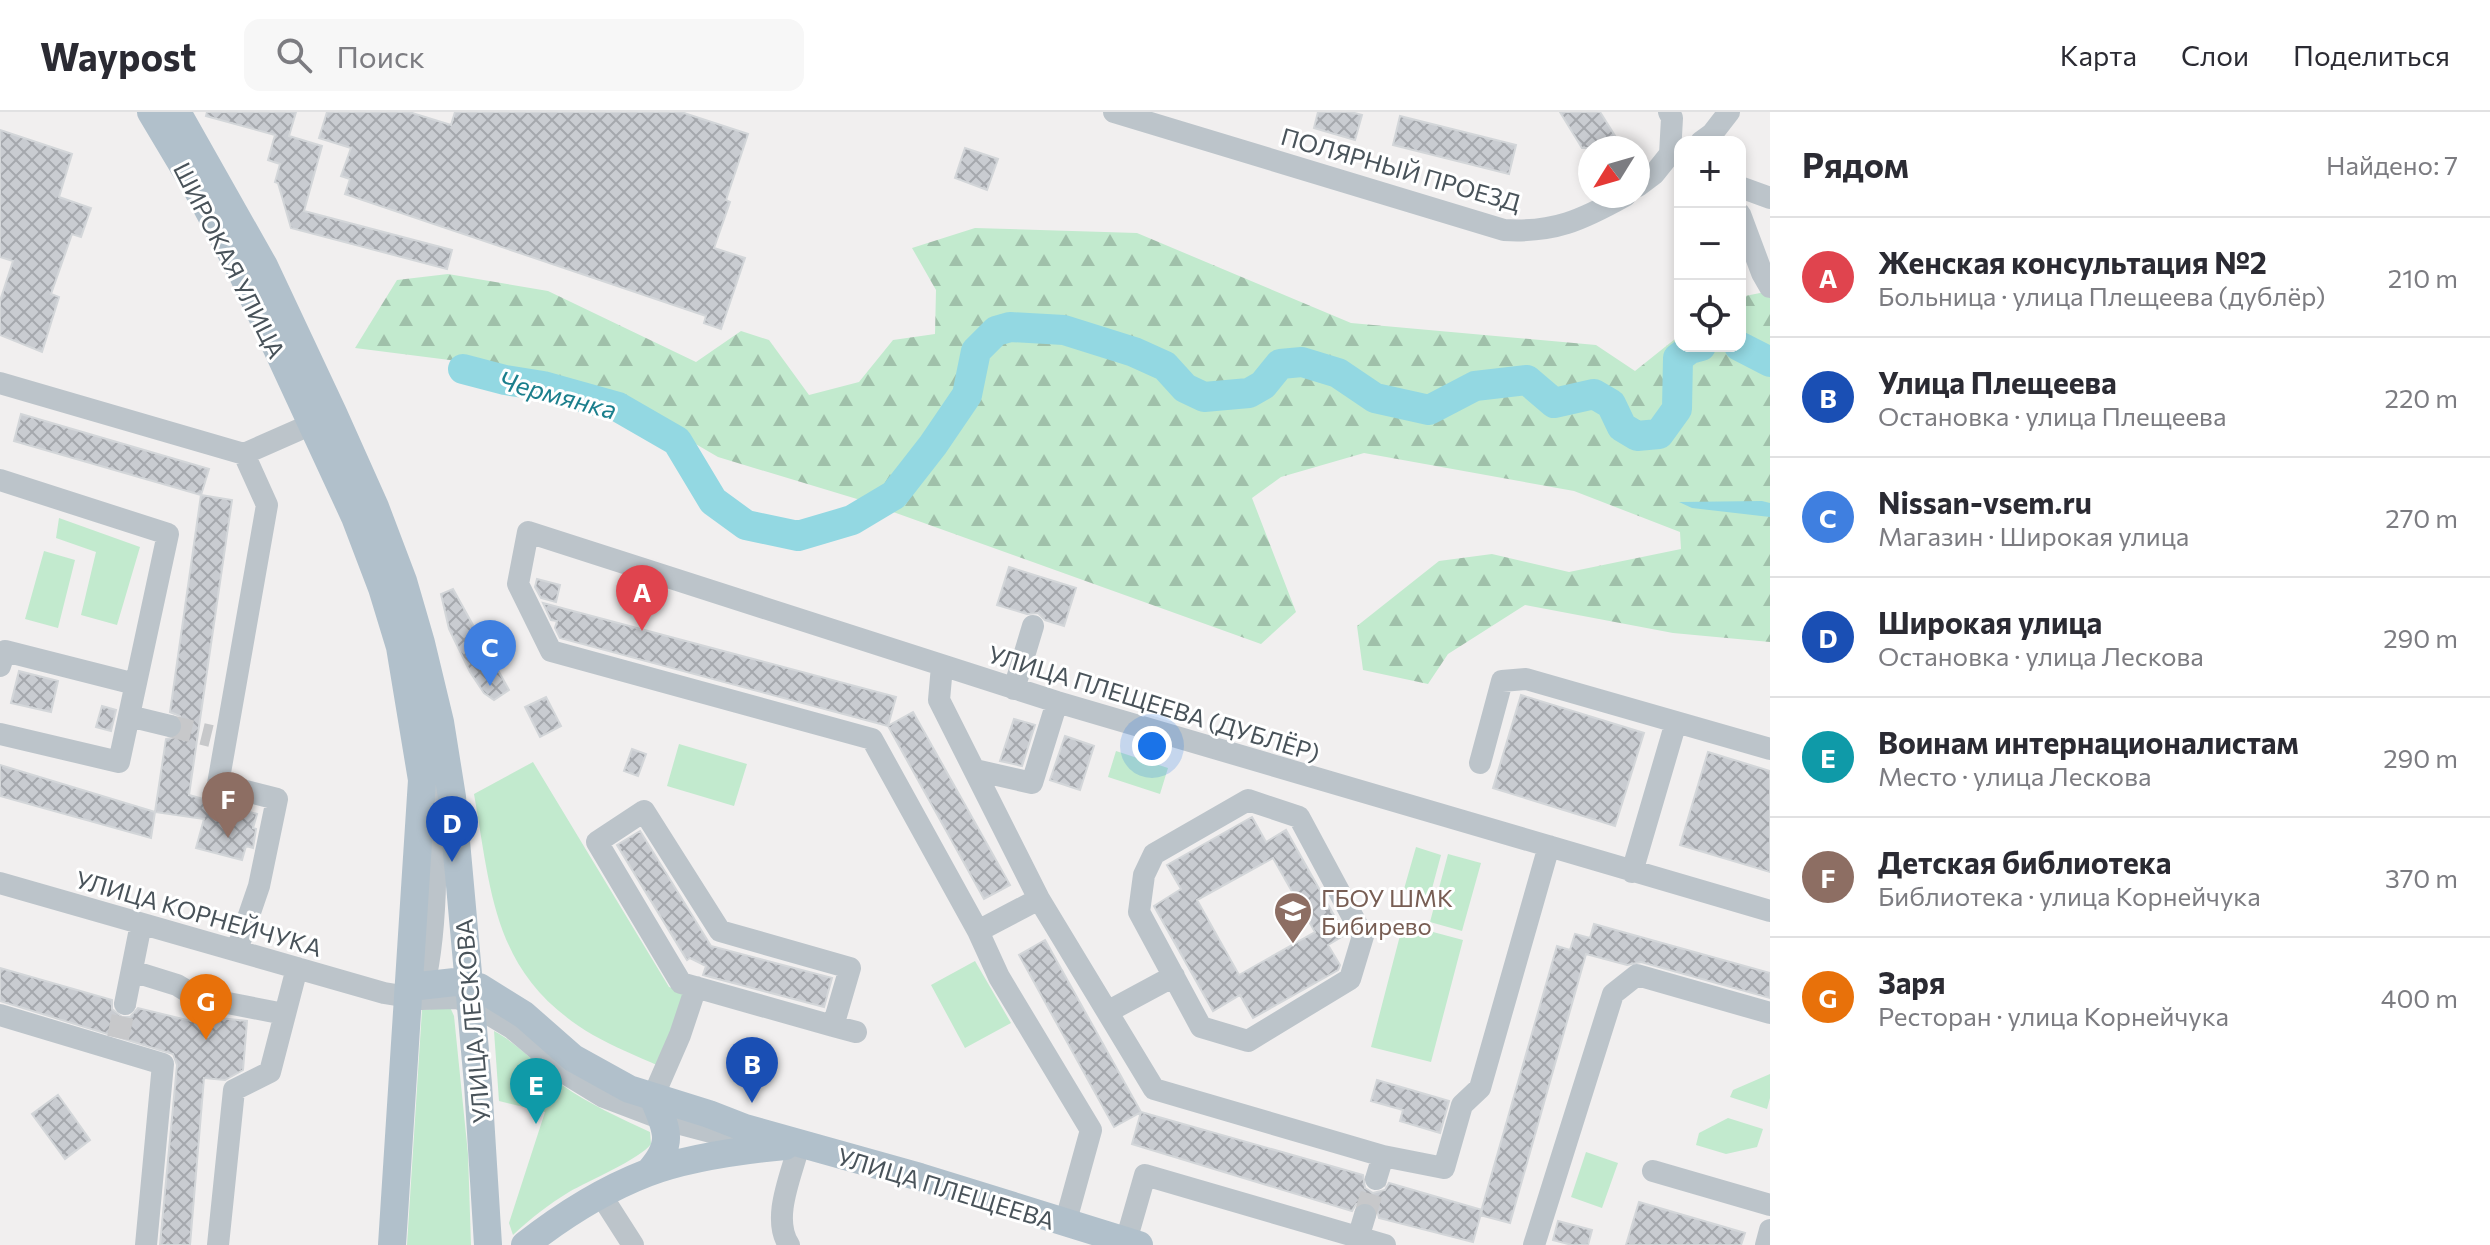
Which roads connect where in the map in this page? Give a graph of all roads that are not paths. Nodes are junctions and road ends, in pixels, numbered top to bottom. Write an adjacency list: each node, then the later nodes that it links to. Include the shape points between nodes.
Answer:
1 (151, 112): 18 (main road, ШИРОКАЯ УЛИЦА, via 242,273)
2 (163, 112): 34 (street, ШИРОКАЯ УЛИЦА, via 253,272 393,585)
3 (177, 112): 34 (main road, ШИРОКАЯ УЛИЦА, via 264,266 375,507 403,581 440,722)
4 (1114, 112): 14 (street, ПОЛЯРНЫЙ ПРОЕЗД, via 1504,230 1535,232)
5 (1729, 112): 8 (street)
6 (1670, 115): 7 (street); 9 (street)
7 (1687, 136)
8 (1709, 136)
9 (1674, 148)
10 (1674, 157): 11 (street)
11 (1650, 177)
12 (1746, 189): 13 (street)
13 (1770, 198)
14 (1602, 208)
15 (1746, 230): 16 (street)
16 (1770, 287)
17 (0, 383): 19 (street)
18 (312, 424): 19 (street); 35 (main road, ШИРОКАЯ УЛИЦА, via 355,517 400,647 422,780)
19 (244, 454): 43 (street, via 267,505 219,737 218,784 277,799 259,886)
20 (0, 480): 24 (street, via 168,534)
21 (1033, 626): 25 (street)
22 (0, 666): 24 (street, via 5,651)
23 (942, 666): 25 (street, УЛИЦА ПЛЕЩЕЕВА (ДУБЛЁР)); 33 (street, via 939,700); 42 (street, УЛИЦА ПЛЕЩЕЕВА (ДУБЛЁР), via 528,532 518,584 551,651 872,739)
24 (135, 684): 27 (street)
25 (1014, 689): 26 (street, УЛИЦА ПЛЕЩЕЕВА (ДУБЛЁР))
26 (1057, 702): 33 (street, via 1032,783); 36 (street, УЛИЦА ПЛЕЩЕЕВА (ДУБЛЁР))
27 (129, 716): 29 (street); 30 (street, via 119,762)
28 (1676, 722): 31 (street); 32 (street, via 1526,679 1502,681); 37 (street)
29 (170, 726)
30 (0, 734)
31 (1770, 749)
32 (1480, 763)
33 (975, 770): 39 (street)
34 (442, 797): 48 (street, ШИРОКАЯ УЛИЦА, via 429,967); 49 (main road, УЛИЦА ЛЕСКОВА)
35 (420, 822): 48 (main road, УЛИЦА ЛЕСКОВА)
36 (1549, 846): 37 (street, УЛИЦА ПЛЕЩЕЕВА (ДУБЛЁР)); 60 (street, via 1480,1088 1462,1105 1444,1168)
37 (1632, 872): 40 (street, УЛИЦА ПЛЕЩЕЕВА (ДУБЛЁР))
38 (0, 883): 41 (street, УЛИЦА КОРНЕЙЧУКА)
39 (1039, 899): 42 (street); 51 (street)
40 (1770, 911)
41 (141, 924): 43 (street, УЛИЦА КОРНЕЙЧУКА); 45 (street)
42 (978, 931): 67 (street, via 999,977 1091,1130)
43 (237, 950): 44 (street, УЛИЦА КОРНЕЙЧУКА)
44 (297, 968): 48 (street, УЛИЦА КОРНЕЙЧУКА); 53 (street)
45 (132, 971): 50 (street); 53 (street, via 197,997)
46 (1174, 976): 46 (street, via 1139,912 1144,875 1154,854 1248,800 1299,817 1363,936 1350,979 1248,1041 1201,1027); 51 (street)
47 (696, 987): 55 (street); 55 (street, via 681,983 597,842 644,811 720,931 850,968); 57 (street)
48 (409, 992): 49 (main road); 73 (main road, УЛИЦА ЛЕСКОВА); 74 (street, ШИРОКАЯ УЛИЦА, via 417,1013)
49 (463, 992): 57 (main road, УЛИЦА ПЛЕЩЕЕВА, via 479,987 524,1015 573,1058); 75 (street, УЛИЦА ЛЕСКОВА); 76 (main road, УЛИЦА ЛЕСКОВА)
50 (125, 1004)
51 (1109, 1011): 60 (street, via 1154,1089)
52 (1770, 1013): 81 (street, via 1637,975 1613,994)
53 (284, 1014): 72 (street, via 270,1072 234,1090)
54 (0, 1015): 71 (street, via 117,1044 163,1064)
55 (833, 1026): 56 (street)
56 (856, 1032)
57 (658, 1108): 58 (main road, УЛИЦА ПЛЕЩЕЕВА); 59 (street); 62 (main road, via 667,1146)
58 (799, 1145): 59 (main road, УЛИЦА ПЛЕЩЕЕВА); 67 (main road, УЛИЦА ПЛЕЩЕЕВА); 79 (street, via 781,1215)
59 (767, 1148): 62 (main road, УЛИЦА ПЛЕЩЕЕВА)
60 (1383, 1156): 63 (street)
61 (1653, 1171): 65 (street)
62 (649, 1172): 64 (main road, УЛИЦА ПЛЕЩЕЕВА)
63 (1376, 1179)
64 (601, 1195): 77 (main road, УЛИЦА ПЛЕЩЕЕВА); 78 (street)
65 (1770, 1205)
66 (1365, 1215): 69 (street)
67 (1065, 1224): 70 (main road, УЛИЦА ПЛЕЩЕЕВА)
68 (1770, 1230): 82 (street)
69 (1357, 1242): 70 (street, via 1145,1175); 80 (street)
70 (1132, 1243)
71 (146, 1245)
72 (218, 1245)
73 (392, 1245)
74 (402, 1245)
75 (475, 1245)
76 (488, 1245)
77 (525, 1245)
78 (633, 1245)
79 (789, 1245)
80 (1385, 1245)
81 (1534, 1245)
82 (1766, 1245)

